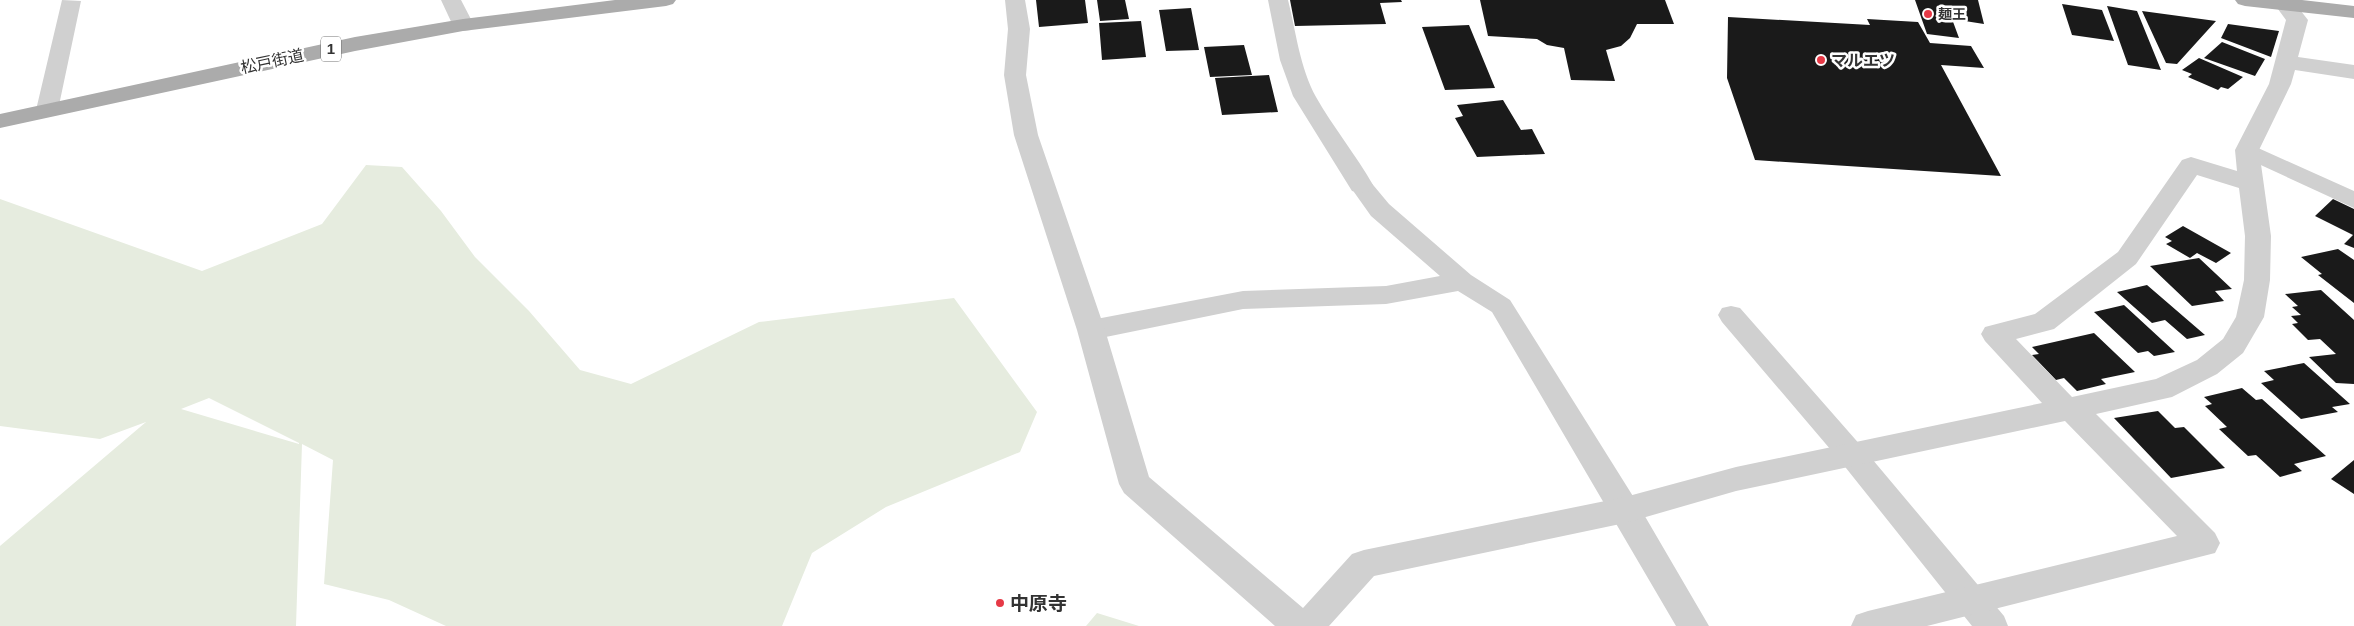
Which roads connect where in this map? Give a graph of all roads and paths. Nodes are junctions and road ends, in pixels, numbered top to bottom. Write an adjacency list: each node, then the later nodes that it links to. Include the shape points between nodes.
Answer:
1 (451, 0): 9 (street)
2 (666, 0): 9 (main road, 松戸街道 / 1)
3 (1015, 0): 20 (street, via 1019,29 1015,75 1026,135)
4 (1278, 0): 16 (street, via 1291,60 1304,96)
5 (2245, 0): 7 (main road)
6 (71, 1): 12 (lane)
7 (2287, 3): 8 (main road); 10 (street, via 2297,20)
8 (2354, 12)
9 (463, 26): 12 (main road, 松戸街道 / 1, via 355,44)
10 (2286, 62): 11 (street); 14 (street, via 2280,84)
11 (2354, 72)
12 (46, 110): 13 (main road, 松戸街道 / 1)
13 (0, 121)
14 (2247, 150): 15 (street); 17 (lane)
15 (2251, 183): 21 (street, via 2258,236 2257,280 2250,317 2233,346 2207,367 2162,389); 21 (street, via 2191,165 2127,258 2044,322 1995,334)
16 (1361, 186): 18 (lane, via 1380,210)
17 (2354, 200)
18 (1462, 282): 20 (lane, via 1386,295 1242,300); 23 (lane, via 1501,306)
19 (1731, 315): 22 (lane)
20 (1091, 330): 25 (street, via 1135,484)
21 (2069, 409): 22 (street); 24 (street, via 2204,543)
22 (1852, 454): 23 (street, via 1736,479); 24 (lane)
23 (1625, 510): 26 (street, via 1364,564); 27 (lane)
24 (1972, 600): 28 (street); 29 (lane)
25 (1299, 626)
26 (1308, 626)
27 (1693, 626)
28 (1868, 626)
29 (1992, 626)

